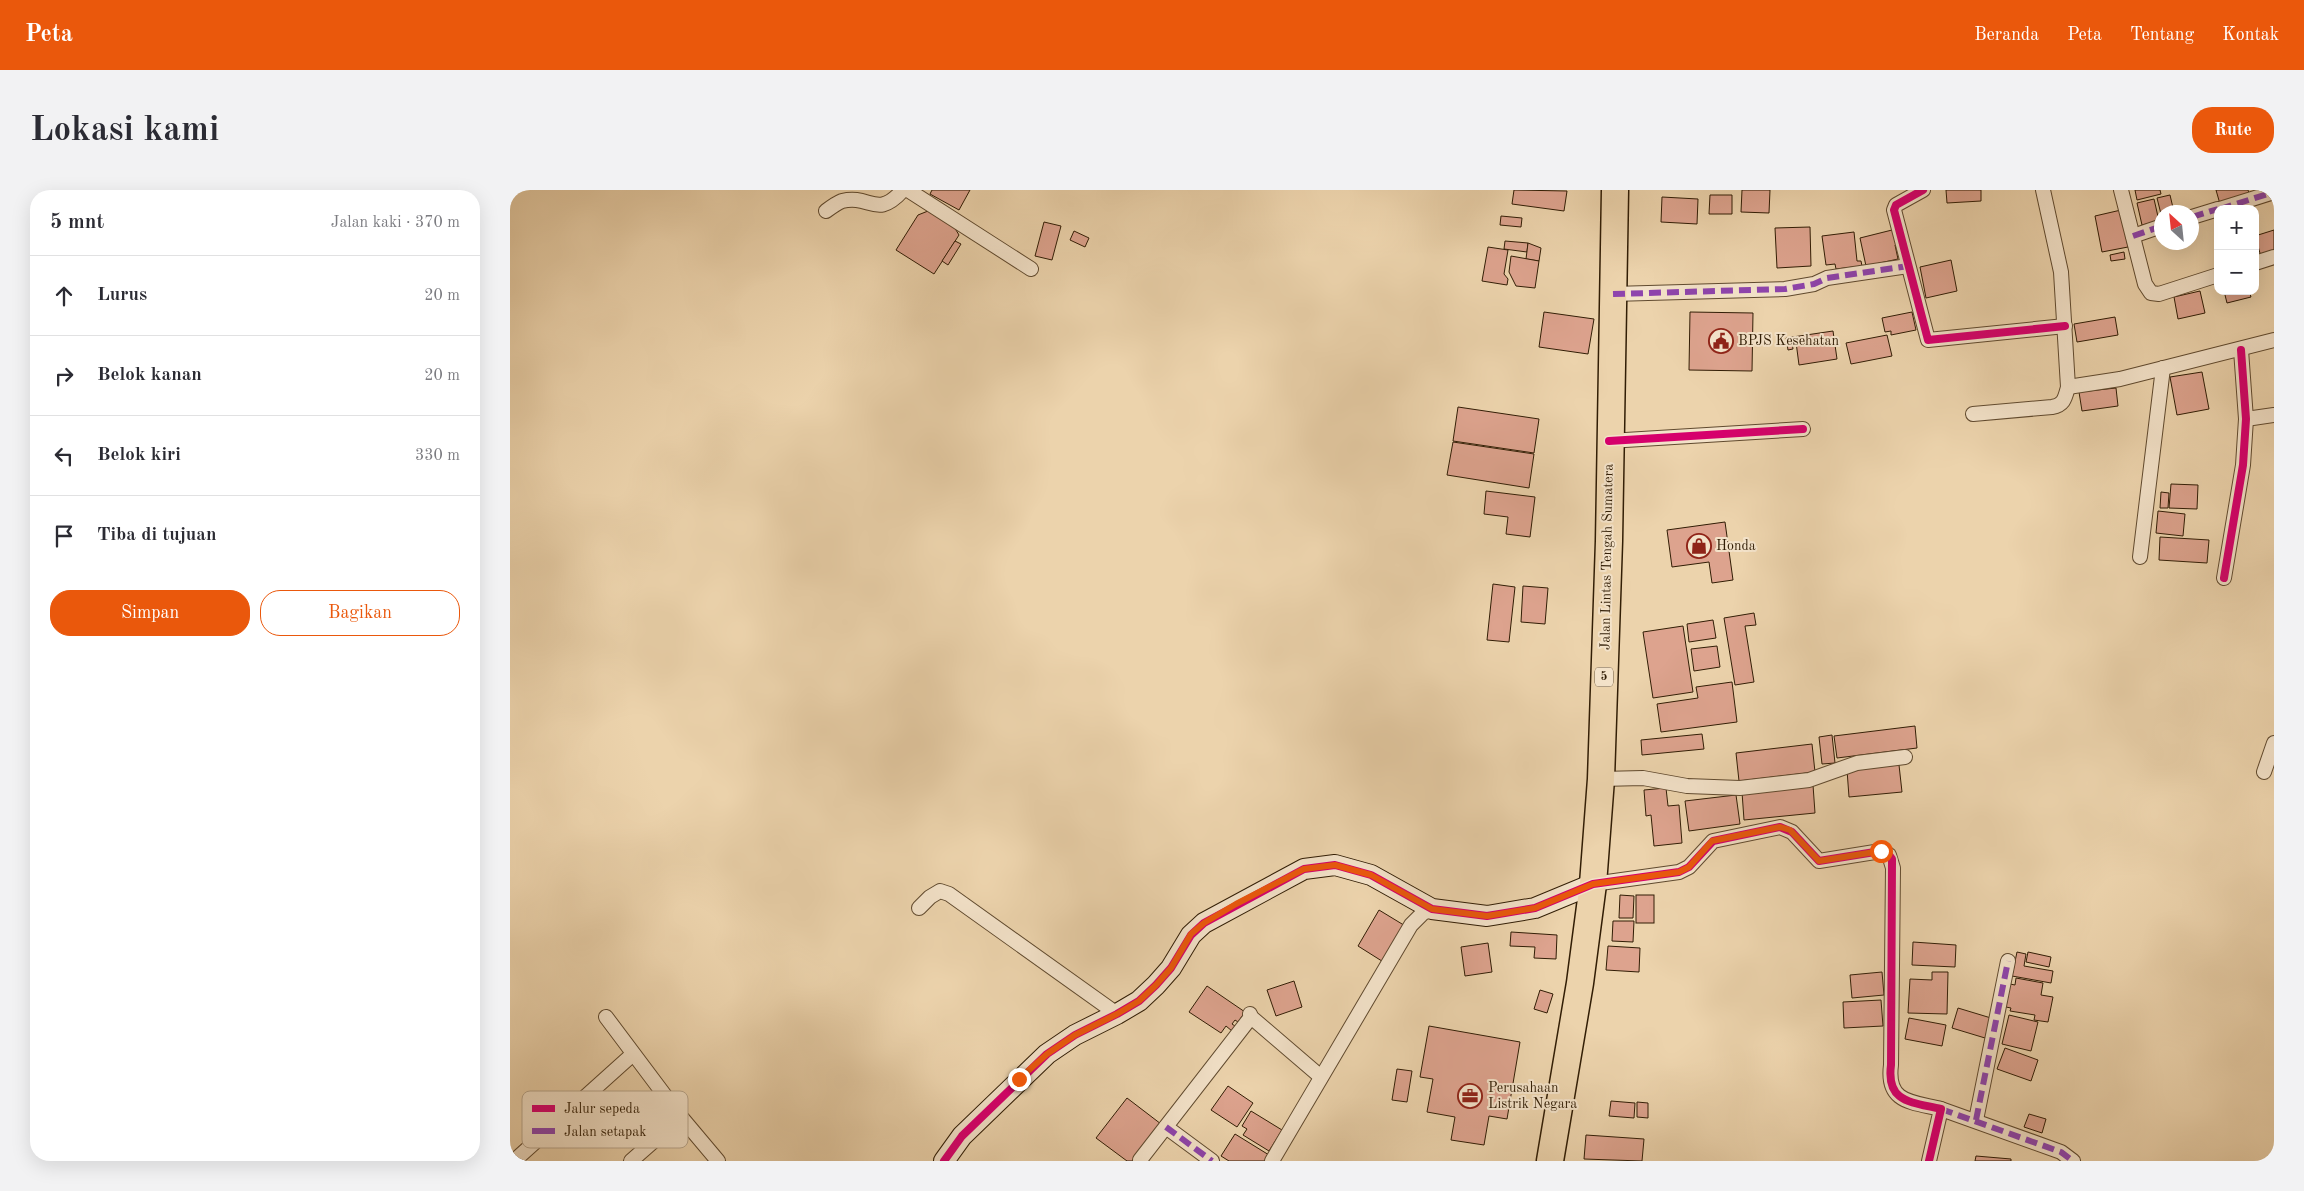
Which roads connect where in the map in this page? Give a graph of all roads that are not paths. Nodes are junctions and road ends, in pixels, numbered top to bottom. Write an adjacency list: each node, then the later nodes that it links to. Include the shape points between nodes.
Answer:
1 (903, 190): 10 (street, via 882,206 842,201)
2 (908, 190): 17 (street)
3 (1615, 190): 19 (highway, Jalan Lintas Tengah Sumatera / 5)
4 (1923, 190): 16 (street, via 1896,205 1894,210)
5 (2043, 190): 20 (street, via 2061,272)
6 (2121, 190): 13 (street)
7 (2274, 192): 8 (street)
8 (2232, 205)
9 (2214, 210): 11 (street)
10 (826, 211)
11 (2199, 215)
12 (2154, 229): 13 (street)
13 (2133, 236): 18 (street, via 2145,284 2151,293 2159,294)
14 (2274, 257): 15 (street)
15 (2259, 262)
16 (1908, 266): 19 (street, via 1785,288); 20 (street, via 1928,340)
17 (1031, 269)
18 (2214, 276)
19 (1613, 294): 29 (highway, Jalan Lintas Tengah Sumatera / 5)
20 (2065, 326): 24 (street)
21 (2274, 340): 22 (street)
22 (2241, 350): 23 (street); 27 (street)
23 (2164, 368): 24 (street); 30 (street)
24 (2068, 387): 25 (street, via 2064,400 2056,406)
25 (1974, 414)
26 (2274, 415): 27 (street)
27 (2246, 419): 31 (street, via 2243,465)
28 (1803, 429): 29 (street)
29 (1609, 441): 35 (highway, Jalan Lintas Tengah Sumatera / 5)
30 (2140, 558)
31 (2224, 578)
32 (2274, 743): 34 (street)
33 (1905, 757): 35 (street, via 1857,763 1809,780 1740,788 1687,786 1643,778)
34 (2264, 772)
35 (1601, 779): 36 (highway, Jalan Lintas Tengah Sumatera / 5)
36 (1593, 884): 38 (street, via 1535,908 1487,916); 46 (street, via 1679,872 1689,867 1712,841 1780,827 1790,830 1819,861 1886,852 1892,859 1893,868 1889,1080 1895,1092 1905,1100); 59 (highway, Jalan Lintas Tengah Sumatera / 5)
37 (919, 908): 40 (street, via 940,891 950,894)
38 (1432, 909): 40 (street, via 1371,875 1335,865 1304,869 1204,923 1191,934 1171,968 1156,985 1139,1001); 43 (street, via 1411,925)
39 (2008, 961): 47 (street)
40 (1117, 1014): 56 (street, via 1075,1035 1047,1054 962,1136)
41 (606, 1017): 42 (street)
42 (633, 1054): 44 (street); 45 (street)
43 (1322, 1077): 49 (street, via 1250,1015); 58 (street)
44 (592, 1091)
45 (660, 1091)
46 (1941, 1110): 47 (street); 60 (street)
47 (1976, 1120): 61 (street, via 2061,1152)
48 (688, 1127): 55 (street)
49 (1166, 1127): 52 (street); 57 (street)
50 (528, 1148): 53 (street)
51 (646, 1148): 54 (street)
52 (1140, 1160)
53 (514, 1161)
54 (631, 1161)
55 (718, 1161)
56 (944, 1161)
57 (1212, 1161)
58 (1272, 1161)
59 (1550, 1161)
60 (1929, 1161)
61 (2073, 1161)

